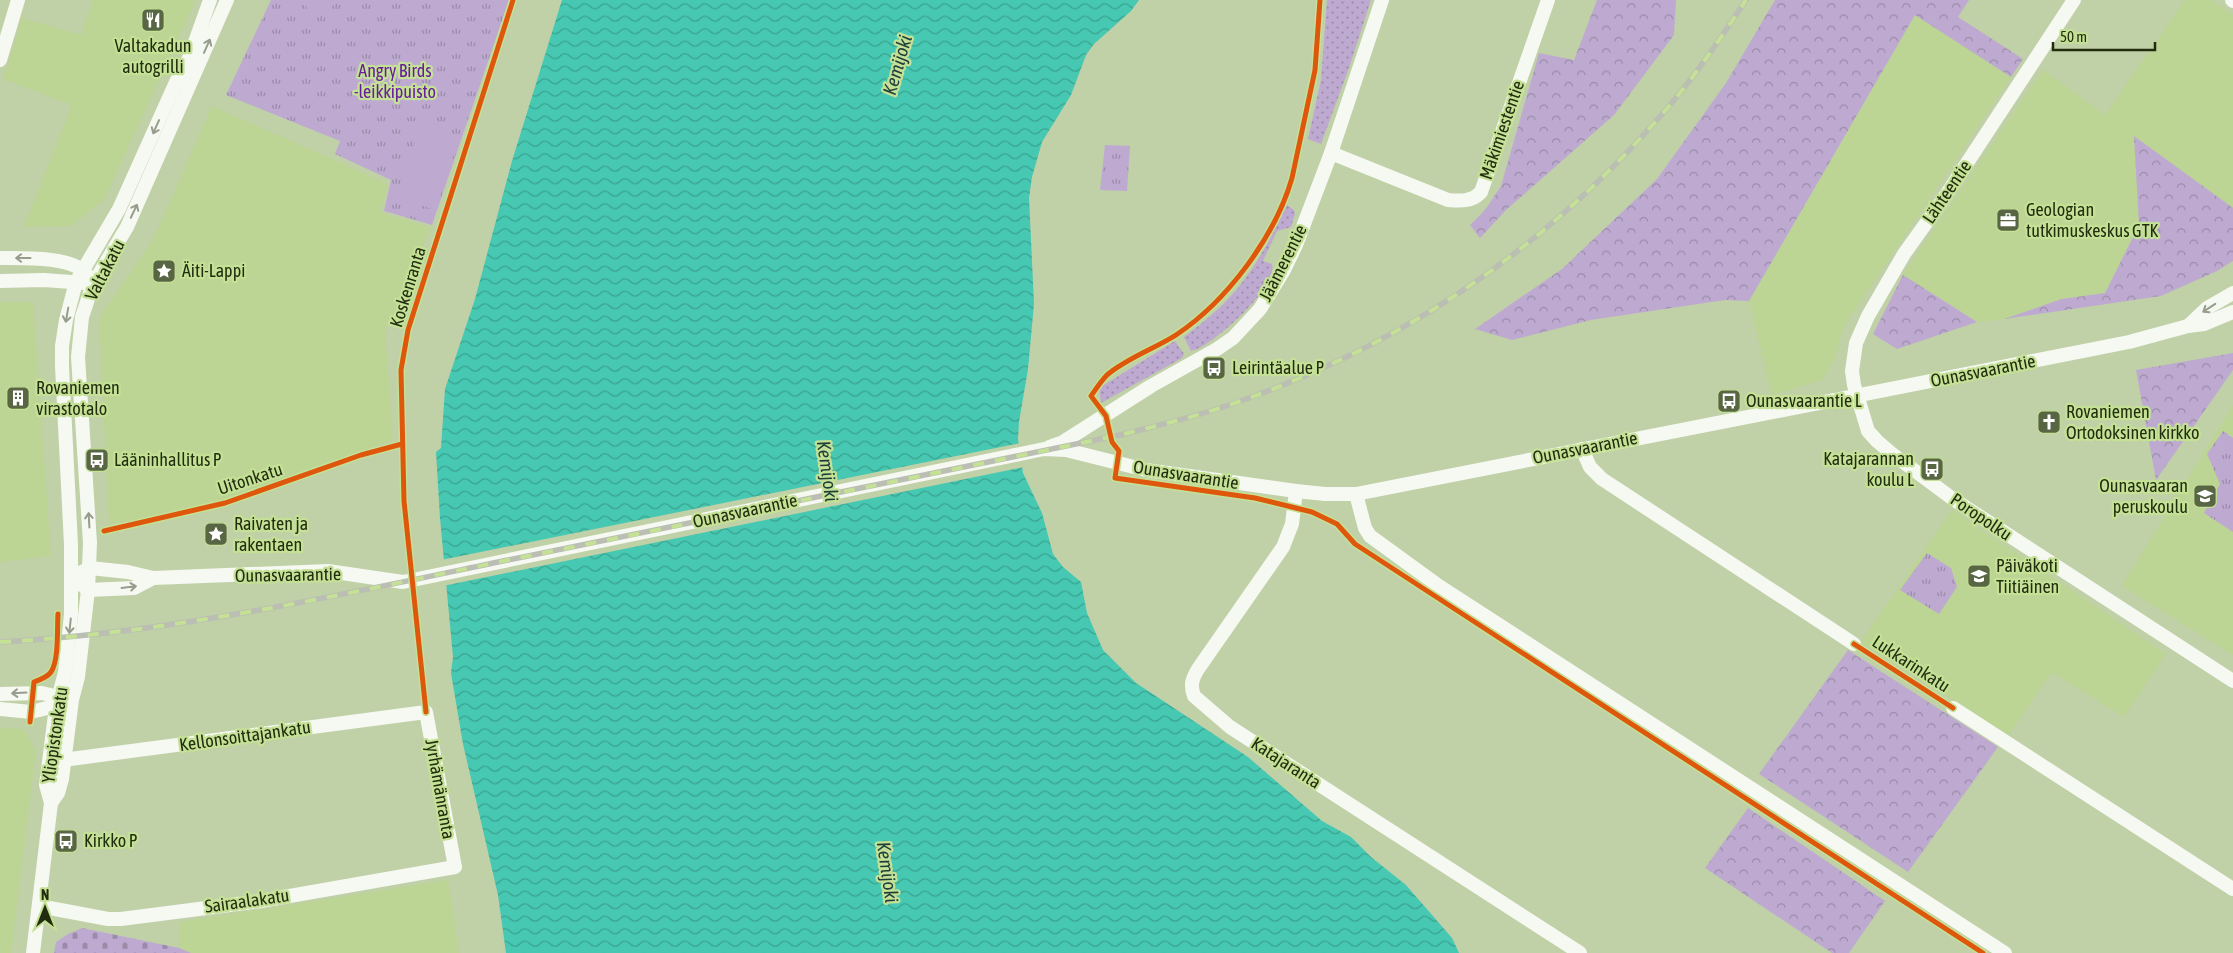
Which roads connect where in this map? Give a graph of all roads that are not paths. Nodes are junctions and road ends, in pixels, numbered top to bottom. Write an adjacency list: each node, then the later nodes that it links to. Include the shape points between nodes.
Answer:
1 (18, 0): 7 (street)
2 (210, 0): 10 (street, Valtakatu, one-way to 10, via 190,56 118,210)
3 (227, 0): 13 (street, Valtakatu, one-way to 3, via 127,227)
4 (1382, 0): 8 (street, Jäämerentie)
5 (1548, 0): 8 (street, Mäkimiestentie, via 1481,192 1476,197 1462,202 1448,200)
6 (2074, 0): 17 (street, Lähteentie, via 1904,254 1860,330 1852,371)
7 (0, 60)
8 (1330, 153): 18 (street, Jäämerentie, via 1284,270 1247,325 1217,349)
9 (0, 258): 10 (street, one-way to 9, via 46,260)
10 (83, 269): 12 (street, Valtakatu); 13 (street)
11 (0, 282): 12 (street)
12 (76, 282): 13 (street); 25 (street, Valtakatu, one-way to 25, via 62,346)
13 (93, 284): 24 (street, Valtakatu, one-way to 13, via 78,357 81,323)
14 (2233, 293): 16 (street, Ounasvaarantie, one-way to 16, via 2207,308)
15 (2233, 312): 16 (street, Ounasvaarantie, via 2210,322)
16 (2188, 326): 17 (street, Ounasvaarantie, via 2129,342)
17 (1857, 395): 19 (street, Ounasvaarantie); 29 (street, Poropolku, via 1868,431 1891,453 1953,499)
18 (1088, 427): 20 (street, Jäämerentie); 21 (street, via 1086,436 1090,452)
19 (1582, 448): 23 (street, Ounasvaarantie); 28 (street, Lukkarinkatu, via 1590,467 1602,479)
20 (1044, 449): 21 (street, Ounasvaarantie, via 1066,450); 26 (street, Ounasvaarantie, via 404,582 328,571)
21 (1100, 459): 22 (street, Ounasvaarantie, via 1146,470)
22 (1296, 492): 23 (street, Ounasvaarantie); 41 (street, Katajaranta, via 1292,524 1283,548 1198,669 1192,679 1194,696 1230,727)
23 (1356, 494): 42 (street, via 1370,536 1436,584)
24 (90, 568): 25 (street); 26 (street, Ounasvaarantie); 27 (street, Valtakatu)
25 (72, 577): 27 (street); 31 (street, Yliopistonkatu, one-way to 31)
26 (153, 578): 27 (street, Ounasvaarantie, one-way to 26, via 134,588)
27 (88, 590): 31 (street, Yliopistonkatu, via 78,677)
28 (1854, 644)
29 (2233, 681)
30 (0, 694): 31 (street, one-way to 30, via 42,693)
31 (62, 701): 33 (street, via 31,712); 35 (street, Yliopistonkatu); 36 (street, Yliopistonkatu, via 46,785)
32 (1953, 708): 38 (street, Lukkarinkatu)
33 (0, 709)
34 (426, 712): 35 (street, Kellonsoittajankatu); 37 (street, Jyrhämänranta)
35 (63, 760): 36 (street, Yliopistonkatu, via 58,793)
36 (51, 803): 39 (street, Yliopistonkatu)
37 (454, 867): 39 (street, Sairaalakatu, via 261,901 121,919)
38 (2233, 889)
39 (38, 906): 40 (street, Yliopistonkatu)
40 (33, 953)
41 (1580, 953)
42 (2005, 953)

